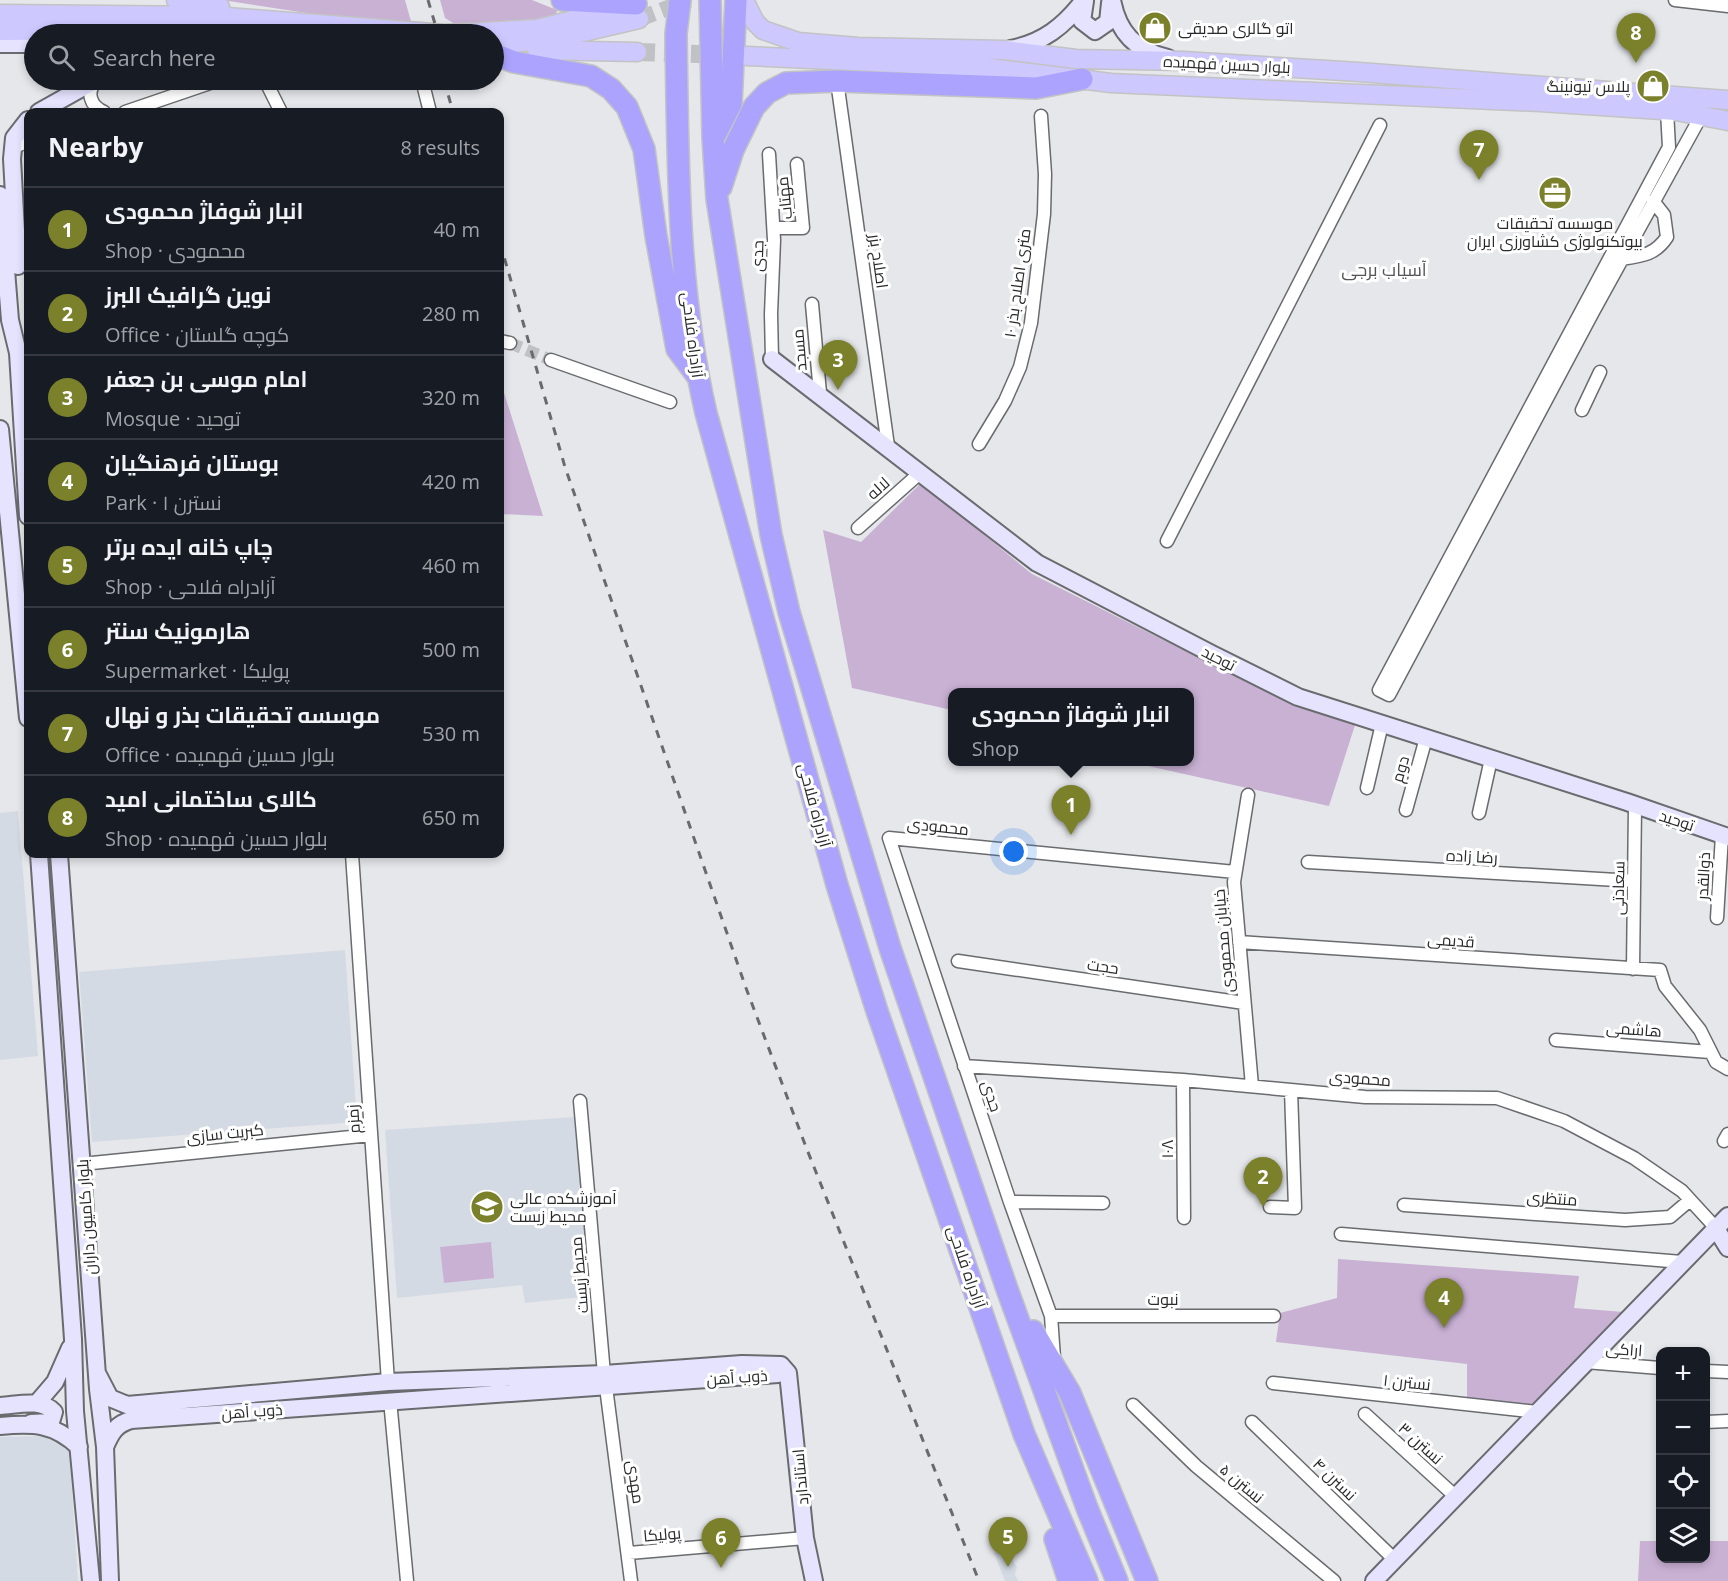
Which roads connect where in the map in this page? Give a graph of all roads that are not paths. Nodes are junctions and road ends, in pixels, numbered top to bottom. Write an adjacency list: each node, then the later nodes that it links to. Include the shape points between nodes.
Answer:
1 (176, 0): 13 (main road)
2 (562, 0): 11 (highway)
3 (680, 0): 62 (highway, آزادراه فلاحی, via 676,34 681,241)
4 (710, 0): 48 (highway, آزادراه فلاحی)
5 (736, 0): 48 (highway, via 731,104)
6 (744, 0): 22 (main road, بلوار حسین فهمیده, via 763,30 798,42)
7 (1085, 0): 8 (main road, via 1082,21 1095,31 1108,22); 22 (main road, via 1052,34 1030,45)
8 (1111, 0): 26 (main road, via 1119,27 1132,41 1156,55)
9 (1675, 0): 10 (street)
10 (1728, 6)
11 (638, 12): 17 (main road); 20 (main road, via 558,38)
12 (0, 14): 13 (main road, via 215,16)
13 (317, 23): 14 (main road)
14 (329, 24)
15 (0, 31): 16 (main road)
16 (24, 31)
17 (504, 31)
18 (0, 44): 19 (main road)
19 (24, 44)
20 (504, 46)
21 (504, 47): 23 (main road)
22 (1004, 51): 26 (main road, بلوار حسین فهمیده, via 1076,59)
23 (637, 52)
24 (747, 56): 28 (main road, بلوار حسین فهمیده, via 982,67)
25 (504, 58): 62 (highway, via 591,76 611,89 627,107 644,149 677,349)
26 (1184, 61): 27 (main road, بلوار حسین فهمیده)
27 (1385, 74): 35 (main road); 36 (main road, بلوار حسین فهمیده)
28 (1082, 80): 29 (highway, via 1036,88); 35 (main road, بلوار حسین فهمیده)
29 (837, 81): 53 (highway, via 786,83 768,93 754,107 742,129); 68 (street, اصلاح بزر)
30 (79, 90): 37 (main road)
31 (91, 90): 38 (street)
32 (190, 90): 39 (street)
33 (270, 90): 40 (street)
34 (424, 90): 41 (street)
35 (1384, 95): 42 (main road, بلوار حسین فهمیده)
36 (1728, 100)
37 (46, 108)
38 (95, 108)
39 (137, 108)
40 (279, 108)
41 (429, 108)
42 (1667, 111): 44 (main road, بلوار حسین فهمیده); 56 (street, via 1669,147 1379,690 1389,694)
43 (1041, 116): 67 (street, ۱۰ متری اصلاح بذر, via 1044,214 1031,323 1020,367)
44 (1701, 116): 45 (main road, بلوار حسین فهمیده); 54 (street)
45 (1728, 121)
46 (24, 124): 49 (main road, via 18,129)
47 (1380, 125): 72 (street)
48 (713, 138): 53 (highway, آزادراه فلاحی)
49 (20, 145): 58 (main road)
50 (768, 154): 55 (street, جدی)
51 (797, 164): 55 (street, مهتاب, via 804,233)
52 (0, 195): 58 (main road, via 10,320)
53 (717, 199): 117 (highway, آزادراه فلاحی, via 770,524 789,612 890,948)
54 (1653, 201): 56 (street); 56 (street, via 1664,215 1667,237 1660,249 1648,255)
55 (774, 228): 59 (street, جدی)
56 (1621, 259)
57 (812, 304): 63 (street, مسجد)
58 (18, 353): 69 (main road)
59 (772, 358): 63 (main road, توحید)
60 (551, 360): 64 (street)
61 (1600, 372): 65 (street)
62 (698, 378): 144 (highway, آزادراه فلاحی, via 837,885 1024,1434)
63 (820, 393): 68 (main road, توحید)
64 (670, 402)
65 (1582, 411)
66 (0, 429): 73 (main road)
67 (979, 444)
68 (888, 446): 70 (main road, توحید)
69 (24, 451)
70 (921, 472): 71 (street, لاله); 74 (main road, توحید, via 1037,563 1078,586 1298,697)
71 (858, 528)
72 (1167, 541)
73 (24, 677)
74 (1382, 724): 75 (main road, توحید); 77 (street)
75 (1426, 738): 76 (main road, توحید); 80 (street, دوم)
76 (1491, 759): 79 (main road, توحید); 81 (street)
77 (1367, 788)
78 (1248, 795): 88 (street, خیابان محمودی)
79 (1635, 806): 82 (main road, توحید); 89 (street, سعادتی)
80 (1406, 810)
81 (1479, 813)
82 (1725, 836): 90 (street, ذوالقدر)
83 (889, 838): 88 (street, محمودی); 97 (street, جدی)
84 (39, 858): 110 (main road, بلوار کامیون داران)
85 (59, 858): 104 (main road, بلوار کامیون داران)
86 (352, 858): 103 (street, زمزم)
87 (1308, 862): 89 (street, رضا زاده)
88 (1235, 872): 91 (street, خیابان محمودی)
89 (1634, 881): 93 (street, سعادتی)
90 (1717, 918)
91 (1239, 942): 93 (street, قدیمی); 94 (street, خیابان محمودی)
92 (958, 961): 94 (street, حجت)
93 (1633, 969): 96 (street, قدیمی, via 1660,970 1665,986 1700,1030)
94 (1244, 1003): 100 (street, خیابان محمودی)
95 (1556, 1040): 96 (street, هاشمی)
96 (1710, 1052): 98 (street, via 1716,1062)
97 (964, 1066): 99 (street, محمودی); 106 (street, جدی)
98 (1728, 1069)
99 (1183, 1080): 100 (street, محمودی); 112 (street, ۱۰۸)
100 (1252, 1086): 101 (street, محمودی)
101 (1291, 1090): 105 (street, محمودی, via 1365,1097 1497,1098 1596,1136 1634,1158); 109 (street, via 1295,1208)
102 (580, 1101): 128 (street, محیط زیست)
103 (371, 1135): 104 (street, کبریت سازی); 129 (street, زمزم)
104 (82, 1164): 111 (main road, بلوار کامیون داران)
105 (1690, 1200): 108 (street, منتظری, via 1670,1217 1626,1220); 113 (street, محمودی)
106 (1010, 1202): 107 (street); 118 (street, جدی)
107 (1103, 1203)
108 (1404, 1205)
109 (1270, 1207)
110 (63, 1217): 111 (main road); 120 (main road, بلوار کامیون داران)
111 (85, 1217): 126 (main road, بلوار کامیون داران)
112 (1184, 1218)
113 (1722, 1221): 115 (main road); 116 (main road)
114 (1341, 1234): 116 (street)
115 (1728, 1248)
116 (1682, 1262): 121 (main road)
117 (1007, 1289): 122 (highway); 156 (highway, آزادراه فلاحی)
118 (1051, 1316): 119 (street, نبوت); 122 (street, جدی)
119 (1274, 1316)
120 (73, 1339): 132 (main road, via 55,1383); 142 (main road, بلوار کامیون داران)
121 (1585, 1362): 123 (street, اراکی); 135 (main road)
122 (1054, 1367): 157 (highway, via 1070,1393)
123 (1656, 1368)
124 (1710, 1371): 125 (street)
125 (1728, 1372)
126 (97, 1373): 129 (main road, ذوب آهن, via 110,1398 127,1405); 143 (main road, بلوار کامیون داران)
127 (788, 1373): 128 (main road, ذوب آهن); 146 (main road, استاندارد)
128 (605, 1380): 129 (main road, ذوب آهن); 131 (main road, ذوب آهن); 147 (street, مهدی)
129 (388, 1382)
130 (1273, 1383): 135 (street, نسترن ۱)
131 (390, 1400): 143 (main road, ذوب آهن, via 131,1420 112,1432); 151 (street)
132 (37, 1403): 133 (main road); 140 (main road, via 49,1407 55,1418)
133 (0, 1406)
134 (1133, 1406): 158 (street, نسترن ۵, via 1196,1466)
135 (1538, 1412): 145 (main road)
136 (1365, 1414): 145 (street, نسترن ۳)
137 (1728, 1421): 139 (street)
138 (1252, 1422): 148 (street, نسترن ۴)
139 (1710, 1422)
140 (31, 1424): 141 (main road); 142 (main road, via 65,1434)
141 (0, 1426)
142 (79, 1447): 149 (main road, بلوار کامیون داران)
143 (105, 1448): 150 (main road, بلوار کامیون داران)
144 (1048, 1491): 154 (highway, via 1052,1529); 155 (highway, آزادراه فلاحی)
145 (1455, 1496): 148 (main road)
146 (805, 1538): 147 (street, پولیکا); 153 (main road, استاندارد)
147 (629, 1553): 152 (street, مهدی)
148 (1395, 1560): 159 (main road)
149 (91, 1581)
150 (110, 1581)
151 (407, 1581)
152 (631, 1581)
153 (814, 1581)
154 (1069, 1581)
155 (1087, 1581)
156 (1117, 1581)
157 (1147, 1581)
158 (1334, 1581)
159 (1374, 1581)

